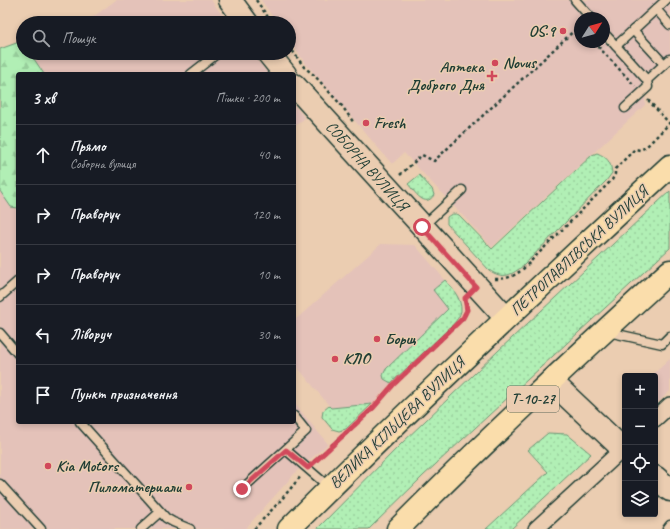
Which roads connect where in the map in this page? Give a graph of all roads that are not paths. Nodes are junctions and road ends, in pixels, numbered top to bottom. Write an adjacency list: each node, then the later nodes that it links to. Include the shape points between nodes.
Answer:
1 (230, 0): 6 (main road)
2 (574, 0): 5 (lane)
3 (666, 0): 4 (lane)
4 (656, 9): 7 (lane); 8 (lane)
5 (585, 12)
6 (242, 16)
7 (670, 25)
8 (633, 30): 10 (lane); 13 (lane)
9 (610, 40): 10 (lane)
10 (616, 46): 16 (lane)
11 (209, 60): 14 (lane)
12 (274, 60): 15 (main road)
13 (667, 61): 16 (lane)
14 (194, 72)
15 (283, 72)
16 (648, 80): 18 (lane, via 648,87)
17 (296, 87): 21 (main road, СОБОРНА ВУЛИЦЯ)
18 (625, 108)
19 (670, 166): 25 (highway, ПЕТРОПАВЛІВСЬКА ВУЛИЦЯ)
20 (462, 190): 21 (lane)
21 (422, 227): 25 (main road, СОБОРНА ВУЛИЦЯ)
22 (670, 271): 26 (highway, Т-10-27)
23 (16, 283): 24 (lane)
24 (0, 297)
25 (506, 318): 40 (highway, ВЕЛИКА КІЛЬЦЕВА ВУЛИЦЯ)
26 (604, 331): 28 (lane, via 662,344); 30 (highway, Т-10-27)
27 (0, 333): 29 (lane)
28 (670, 336)
29 (16, 352)
30 (551, 381): 35 (main road); 49 (highway, Т-10-27)
31 (670, 405): 32 (street)
32 (658, 416)
33 (296, 418): 36 (lane, via 306,431)
34 (82, 424): 43 (lane)
35 (622, 447)
36 (286, 450): 40 (lane); 41 (lane)
37 (622, 451): 50 (street)
38 (658, 480): 42 (main road)
39 (0, 484): 45 (lane)
40 (330, 488): 48 (highway, ВЕЛИКА КІЛЬЦЕВА ВУЛИЦЯ)
41 (242, 489)
42 (670, 490)
43 (160, 512): 46 (lane); 47 (lane, via 173,522)
44 (670, 525): 51 (lane)
45 (41, 529)
46 (141, 529)
47 (190, 529)
48 (289, 529)
49 (398, 529)
50 (536, 529)
51 (667, 529)

